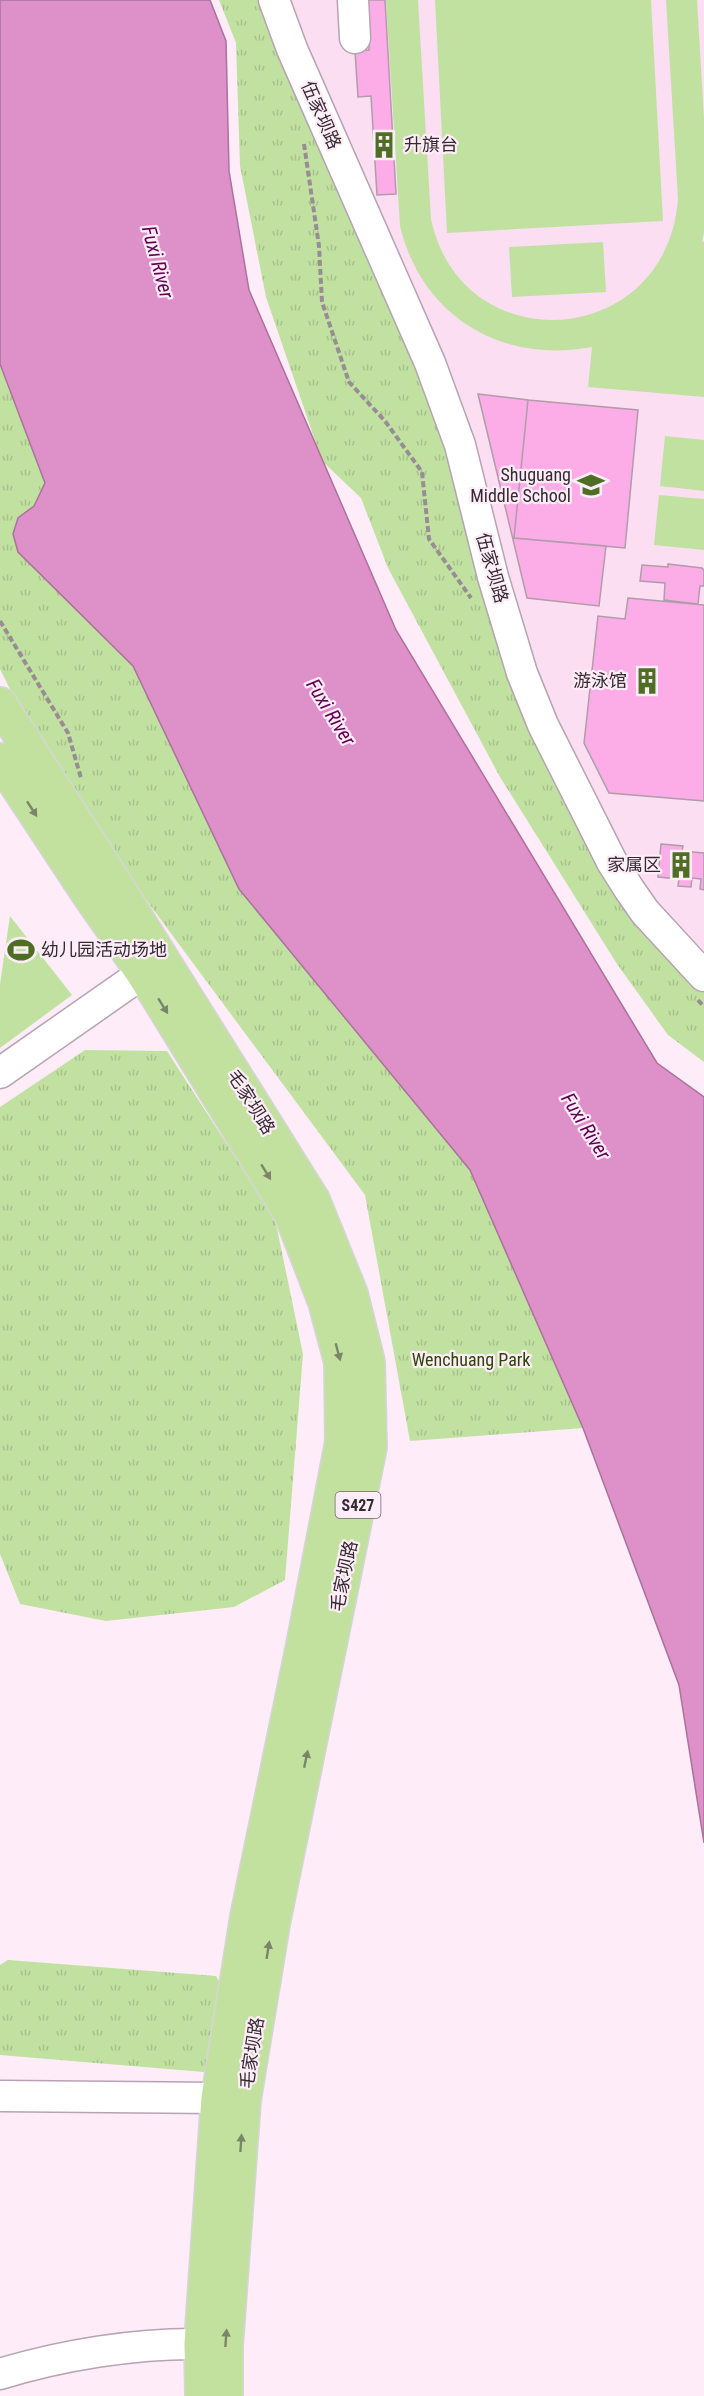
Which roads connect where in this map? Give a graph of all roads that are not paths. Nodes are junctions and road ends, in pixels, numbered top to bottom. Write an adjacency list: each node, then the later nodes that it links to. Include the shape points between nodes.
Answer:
1 (274, 0): 7 (street, 伍家坝路, via 430,363 460,445 522,673 543,725 612,862)
2 (353, 0): 3 (street)
3 (355, 38)
4 (0, 704): 14 (main road, 毛家坝路 / S427, one-way to 4, via 226,2346 244,2100 273,1924 370,1447 368,1362 351,1294 313,1200)
5 (0, 760): 6 (main road, 毛家坝路 / S427, one-way to 6)
6 (143, 973): 8 (street); 10 (main road, 毛家坝路 / S427, one-way to 10, via 291,1214 325,1302 341,1362 342,1442 247,1917)
7 (700, 988)
8 (0, 1073)
9 (0, 2096): 10 (street)
10 (218, 2098): 11 (main road, 毛家坝路 / S427)
11 (201, 2344): 12 (street, via 164,2343 38,2362); 13 (main road, 毛家坝路 / S427)
12 (0, 2374)
13 (202, 2396)
14 (226, 2396)

